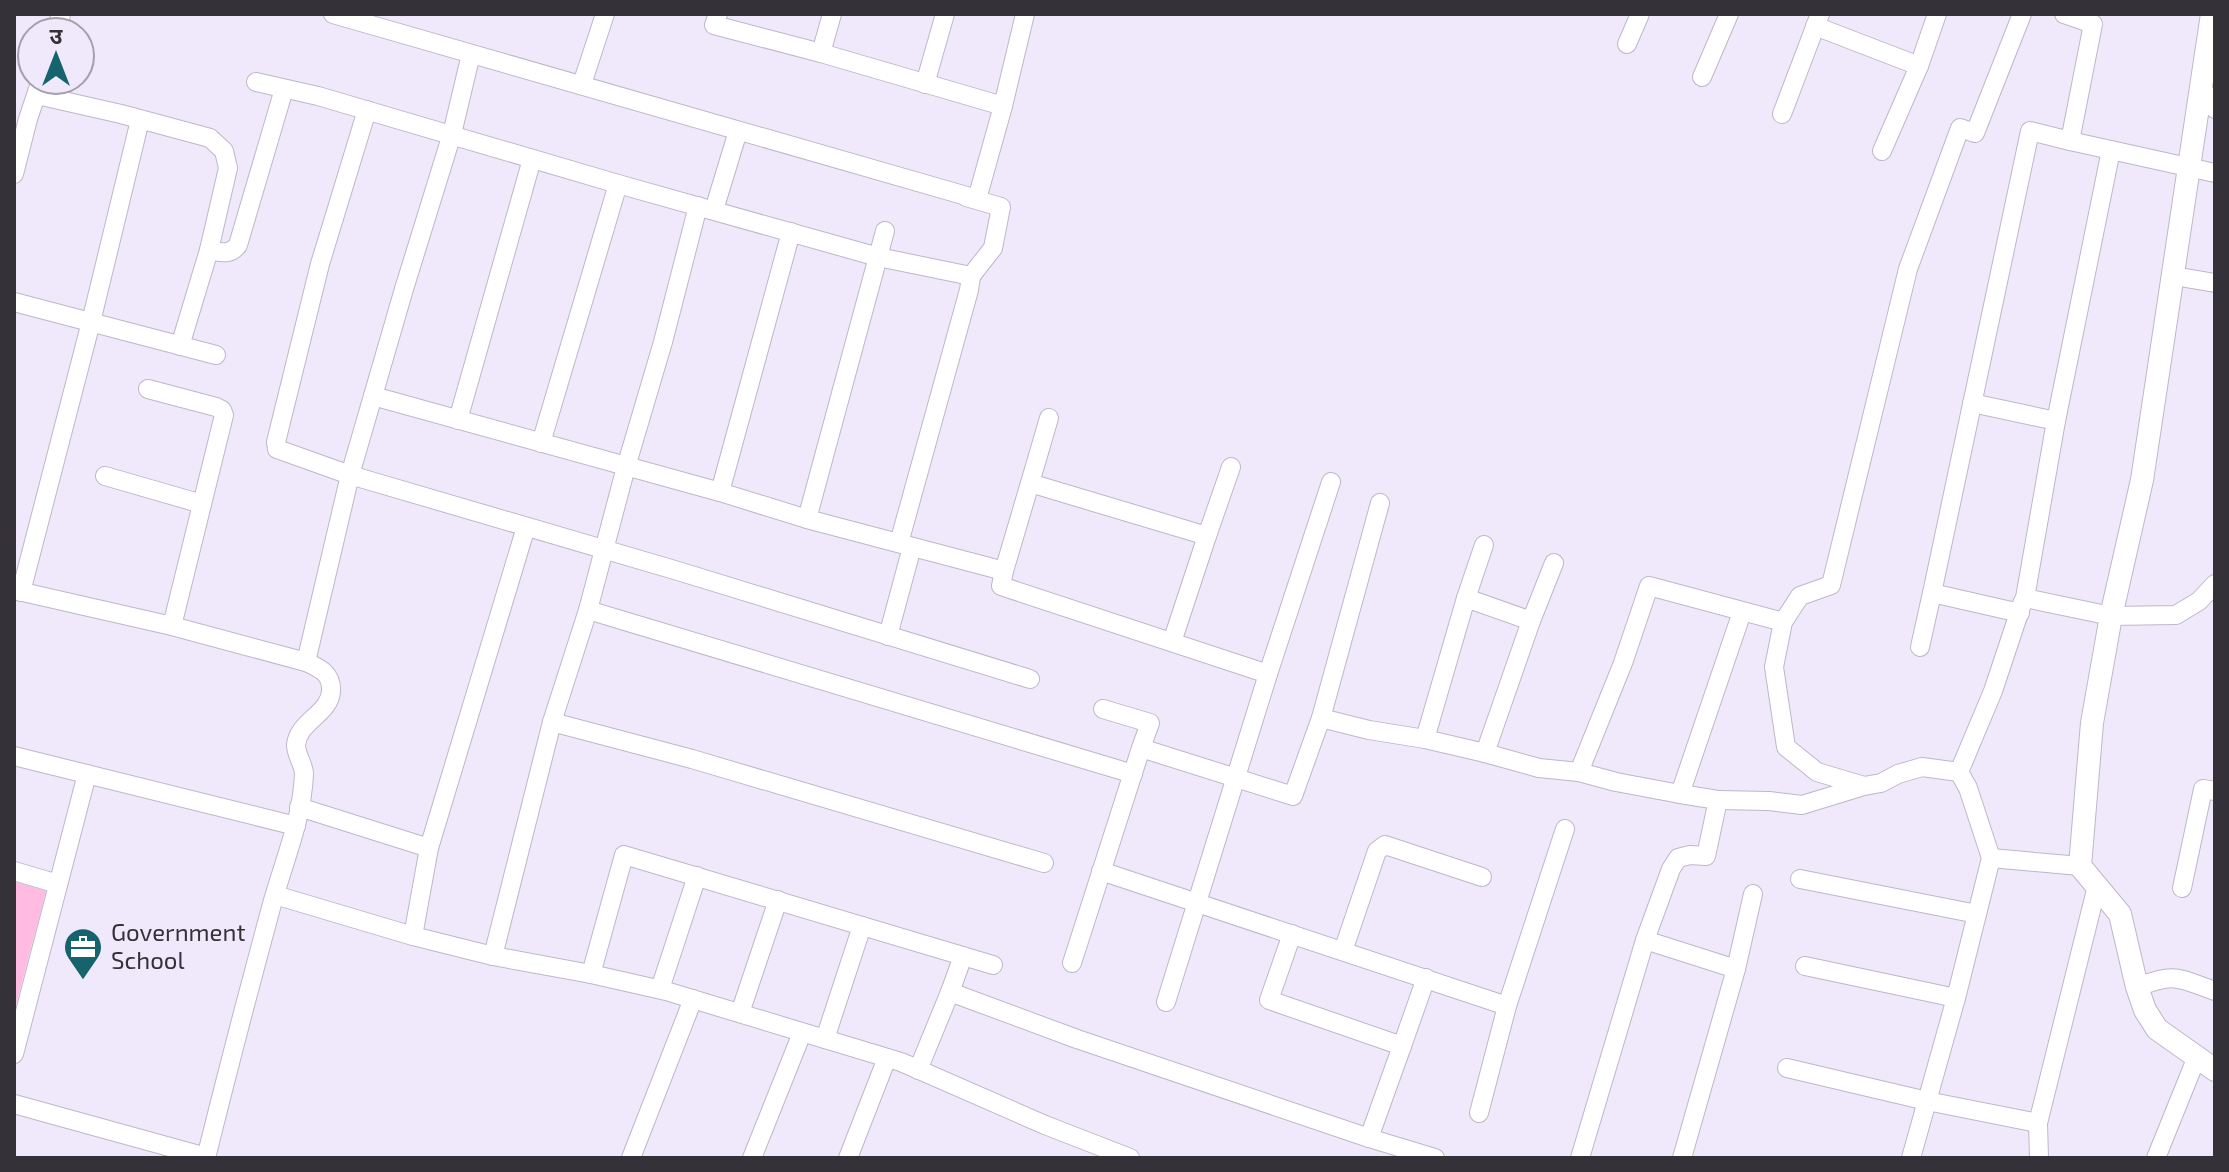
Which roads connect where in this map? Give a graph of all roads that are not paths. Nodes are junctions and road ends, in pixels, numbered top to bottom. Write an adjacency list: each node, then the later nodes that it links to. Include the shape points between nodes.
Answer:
1 (333, 14): 14 (street)
2 (605, 14): 21 (street)
3 (718, 14): 16 (street, via 714,25)
4 (832, 14): 16 (street)
5 (945, 14): 22 (street)
6 (1025, 14): 27 (street)
7 (1640, 14): 15 (street)
8 (1729, 14): 19 (street)
9 (1937, 14): 18 (street)
10 (2022, 14): 89 (street, via 1975,133 1960,128 1908,269 1831,585 1800,596)
11 (2064, 14): 35 (street, via 2093,24)
12 (2212, 14): 23 (street)
13 (1818, 20): 18 (street); 30 (street)
14 (390, 22): 17 (street)
15 (1627, 44)
16 (821, 53): 22 (street)
17 (471, 54): 21 (street); 34 (street)
18 (1919, 66): 37 (street)
19 (1702, 77)
20 (256, 82): 24 (street)
21 (582, 84): 33 (street)
22 (925, 84): 27 (street)
23 (2201, 86): 28 (street); 39 (street)
24 (284, 89): 29 (street); 47 (street, via 238,245 226,253)
25 (34, 96): 31 (street)
26 (67, 96): 32 (street)
27 (1003, 106): 43 (street, via 977,199)
28 (2215, 109)
29 (367, 110): 34 (street); 65 (street, via 320,264 276,442 283,453)
30 (1782, 114)
31 (21, 118): 41 (street)
32 (140, 120): 47 (street, via 210,138 224,151 228,168); 53 (street)
33 (738, 131): 43 (street); 44 (street)
34 (452, 134): 38 (street); 57 (street)
35 (2070, 141): 36 (street); 58 (street, via 2030,131)
36 (2111, 150): 39 (street); 61 (street)
37 (1882, 151)
38 (532, 159): 42 (street); 60 (street)
39 (2188, 168): 40 (street); 50 (street)
40 (2215, 173)
41 (14, 174)
42 (618, 184): 44 (street); 62 (street)
43 (964, 196): 49 (street, via 1001,207 993,248)
44 (706, 208): 46 (street); 63 (street)
45 (885, 231): 48 (street)
46 (791, 232): 48 (street); 69 (street)
47 (209, 250): 54 (street)
48 (878, 257): 49 (street); 72 (street)
49 (971, 276): 75 (street)
50 (2174, 276): 51 (street); 87 (street, via 2142,480)
51 (2215, 283)
52 (14, 302): 53 (street)
53 (91, 322): 54 (street); 81 (street)
54 (180, 346): 55 (street)
55 (216, 355)
56 (148, 389): 71 (street, via 222,410)
57 (373, 396): 60 (street); 65 (street)
58 (1972, 403): 61 (street); 82 (street)
59 (1049, 418): 68 (street)
60 (458, 420): 62 (street)
61 (2056, 421): 84 (street)
62 (541, 443): 63 (street)
63 (626, 467): 69 (street); 77 (street)
64 (1231, 467): 74 (street)
65 (350, 475): 73 (street); 94 (street)
66 (105, 476): 71 (street)
67 (1331, 482): 95 (street)
68 (1030, 483): 74 (street); 79 (street)
69 (720, 492): 72 (street)
70 (1380, 503): 98 (street)
71 (202, 504): 90 (street)
72 (807, 519): 75 (street)
73 (526, 527): 77 (street); 115 (street)
74 (1207, 536): 92 (street)
75 (905, 545): 79 (street); 91 (street)
76 (1484, 545): 83 (street)
77 (603, 549): 85 (street); 91 (street)
78 (1554, 563): 88 (street)
79 (1004, 571): 92 (street, via 1001,586)
80 (2215, 584): 87 (street, via 2176,615)
81 (18, 591): 90 (street)
82 (1932, 593): 84 (street); 93 (street)
83 (1466, 598): 88 (street); 100 (street)
84 (2022, 606): 87 (street); 105 (street)
85 (588, 610): 99 (street); 107 (street)
86 (1742, 612): 89 (street); 104 (street, via 1649,586); 111 (street)
87 (2111, 616): 118 (street, via 2092,723)
88 (1531, 621): 102 (street)
89 (1783, 622): 109 (street, via 1774,667 1786,747 1817,772)
90 (172, 626): 94 (street)
91 (888, 636): 96 (street)
92 (1172, 642): 95 (street)
93 (1920, 647)
94 (306, 662): 113 (street, via 324,670 331,694 302,728 296,747 304,771)
95 (1268, 674): 108 (street)
96 (1030, 679)
97 (1103, 709): 101 (street, via 1150,723)
98 (1321, 718): 100 (street); 108 (street, via 1293,796)
99 (552, 722): 117 (street); 137 (street)
100 (1425, 739): 102 (street)
101 (1141, 748): 107 (street); 108 (street)
102 (1485, 753): 104 (street, via 1539,768)
103 (14, 756): 106 (street)
104 (1579, 772): 111 (street)
105 (1959, 772): 109 (street, via 1922,767); 116 (street)
106 (87, 774): 113 (street); 124 (street)
107 (1133, 774): 120 (street)
108 (1236, 779): 130 (street)
109 (1864, 786): 112 (street, via 1802,805)
110 (2215, 791): 126 (street, via 2203,789)
111 (1680, 794): 112 (street)
112 (1718, 800): 135 (street, via 1706,856 1678,858)
113 (298, 816): 115 (street); 128 (street)
114 (1565, 829): 152 (street)
115 (429, 848): 134 (street)
116 (1991, 858): 118 (street); 131 (street)
117 (1044, 863)
118 (2080, 866): 125 (street)
119 (14, 871): 124 (street)
120 (1101, 871): 130 (street); 139 (street)
121 (697, 876): 129 (street); 143 (street, via 624,855); 146 (street)
122 (1482, 877): 136 (street, via 1385,845 1377,851)
123 (1800, 879): 131 (street)
124 (58, 884): 157 (street)
125 (2097, 886): 145 (street, via 2120,914); 165 (street)
126 (2182, 888)
127 (1753, 894): 142 (street)
128 (275, 895): 134 (street); 168 (street)
129 (778, 900): 132 (street); 153 (street)
130 (1198, 903): 133 (street); 151 (street)
131 (1977, 914): 149 (street)
132 (862, 926): 138 (street); 155 (street)
133 (1292, 934): 136 (street); 156 (street, via 1269,1000)
134 (413, 936): 137 (street)
135 (1645, 940): 142 (street); 173 (street)
136 (1343, 951): 144 (street)
137 (493, 956): 143 (street)
138 (963, 956): 140 (street); 148 (street)
139 (1072, 963)
140 (993, 965)
141 (1805, 966): 149 (street)
142 (1736, 969): 174 (street)
143 (591, 974): 146 (street)
144 (1426, 978): 152 (street); 156 (street)
145 (2137, 987): 147 (street, via 2179,977); 159 (street, via 2157,1029)
146 (660, 989): 150 (street)
147 (2215, 991)
148 (950, 992): 161 (street); 166 (street)
149 (1956, 998): 162 (street)
150 (693, 999): 153 (street); 169 (street)
151 (1166, 1002)
152 (1507, 1006): 164 (street)
153 (740, 1013): 154 (street)
154 (802, 1033): 155 (street); 170 (street)
155 (825, 1039): 158 (street)
156 (1402, 1046): 166 (street)
157 (14, 1054)
158 (887, 1058): 161 (street); 167 (street)
159 (2206, 1064): 177 (street)
160 (1787, 1068): 162 (street)
161 (918, 1070): 171 (street)
162 (1927, 1101): 165 (street); 175 (street)
163 (14, 1104): 168 (street)
164 (1479, 1113)
165 (2038, 1123): 176 (street)
166 (1369, 1138): 172 (street)
167 (854, 1156)
168 (206, 1158)
169 (631, 1158)
170 (752, 1158)
171 (1130, 1158)
172 (1435, 1158)
173 (1580, 1158)
174 (1682, 1158)
175 (1911, 1158)
176 (2039, 1158)
177 (2156, 1158)

